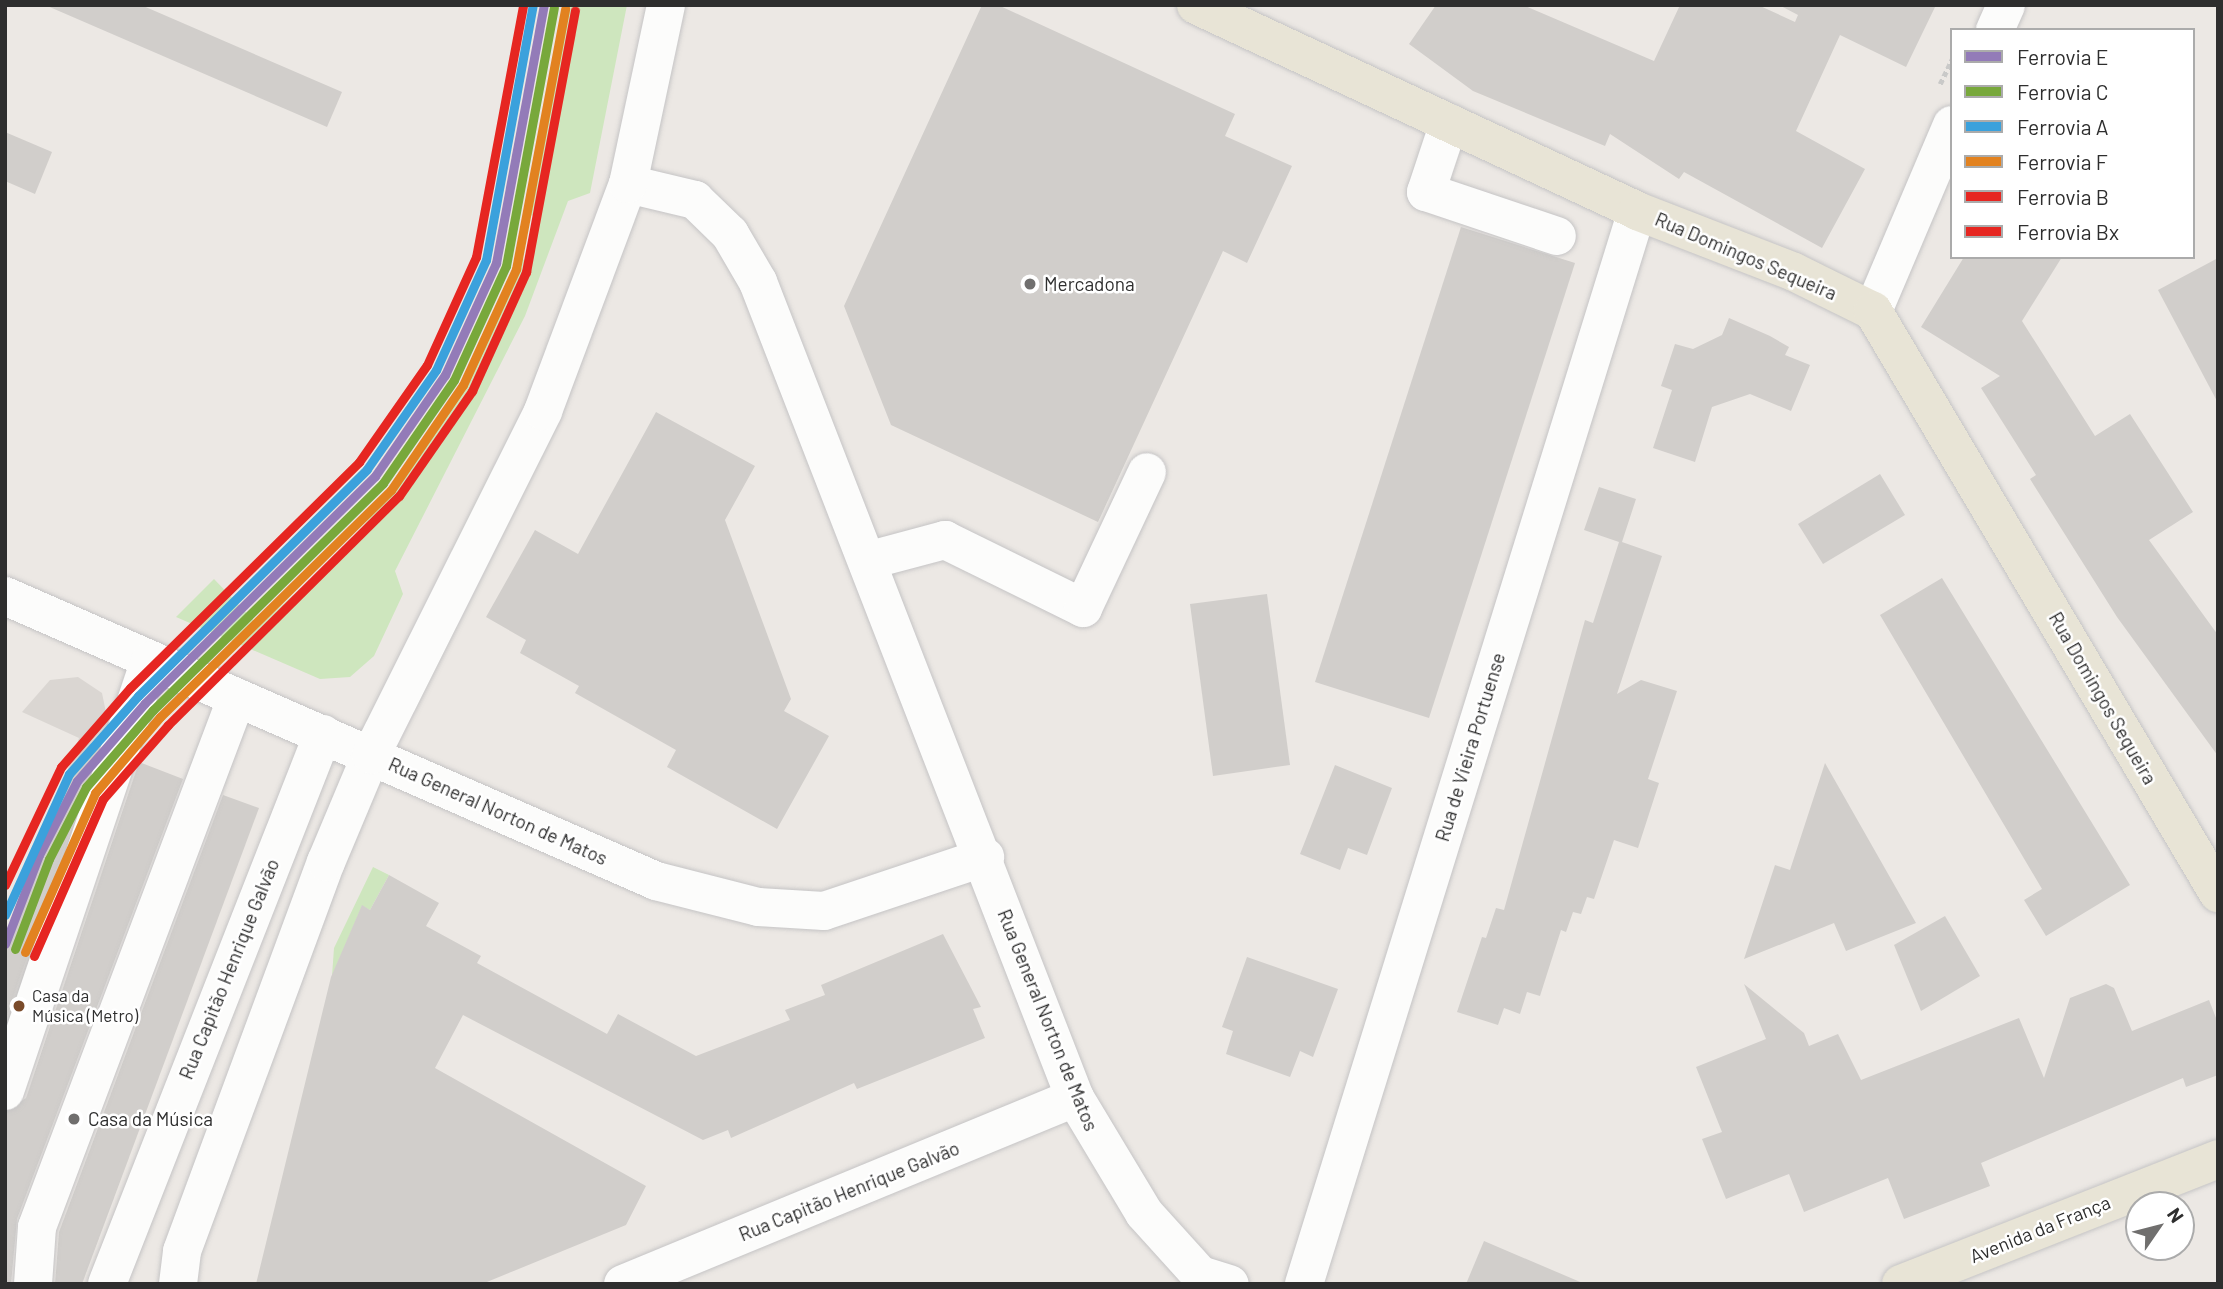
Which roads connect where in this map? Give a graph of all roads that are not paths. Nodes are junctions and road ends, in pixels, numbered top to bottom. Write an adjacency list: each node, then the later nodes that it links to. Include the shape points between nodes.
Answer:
1 (666, 5): 7 (street, Rua General Norton de Matos)
2 (1196, 5): 5 (main road, Rua Domingos Sequeira)
3 (2006, 5): 4 (street)
4 (1995, 28)
5 (1449, 123): 8 (main road, Rua Domingos Sequeira); 9 (street, via 1426,192)
6 (1950, 130): 10 (street)
7 (628, 184): 12 (street, Rua General Norton de Matos, via 695,200 730,234 758,282); 17 (street, Rua General Norton de Matos, via 543,411)
8 (1637, 211): 10 (main road, Rua Domingos Sequeira, via 1794,272); 28 (street, Rua de Vieira Portuense)
9 (1557, 236)
10 (1873, 312): 19 (main road, Rua Domingos Sequeira)
11 (1147, 472): 12 (street, via 1083,608 945,540)
12 (870, 561): 18 (street, Rua General Norton de Matos)
13 (5, 596): 14 (street)
14 (150, 661): 15 (street); 20 (street)
15 (237, 697): 16 (street); 24 (street, via 37,1227)
16 (323, 734): 17 (street); 25 (street, Rua Capitão Henrique Galvão)
17 (371, 755): 18 (street, Rua General Norton de Matos, via 656,881 758,907 824,911); 26 (street, via 191,1225)
18 (985, 857): 21 (street, Rua General Norton de Matos)
19 (2218, 893)
20 (5, 1091)
21 (1075, 1098): 23 (street, Rua General Norton de Matos, via 1144,1213); 27 (street, Rua Capitão Henrique Galvão)
22 (2218, 1158): 29 (main road, Avenida da França)
23 (1212, 1281)
24 (33, 1284)
25 (107, 1284)
26 (177, 1284)
27 (623, 1284)
28 (1304, 1284)
29 (1901, 1284)

